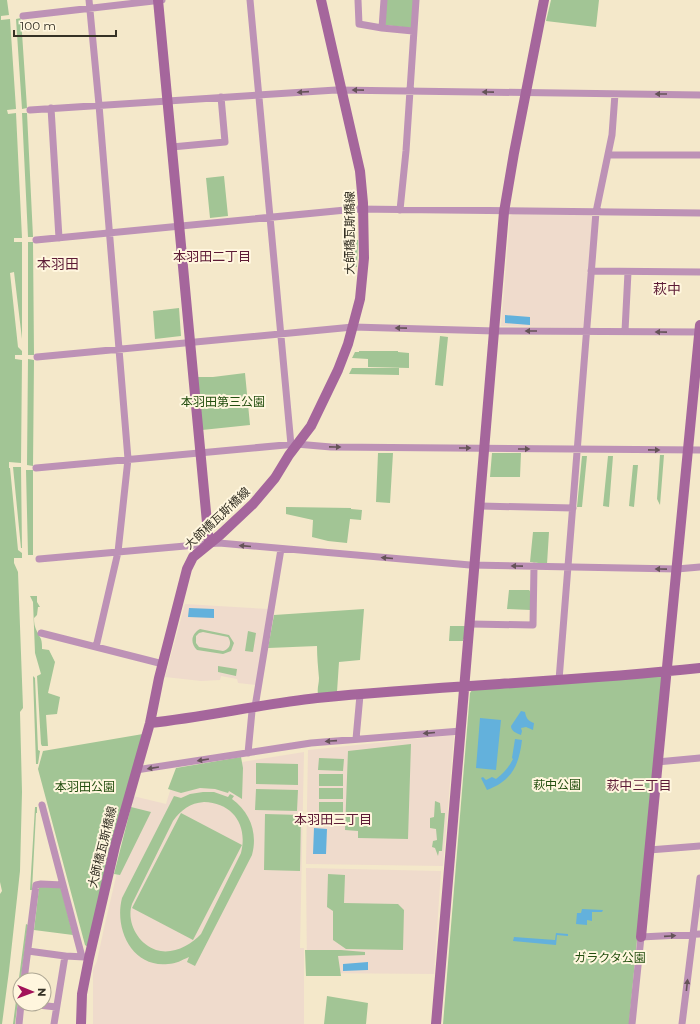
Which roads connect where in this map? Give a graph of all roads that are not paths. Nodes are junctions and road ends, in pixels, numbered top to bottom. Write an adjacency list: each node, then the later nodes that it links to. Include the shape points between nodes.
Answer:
1 (89, 0): 9 (street)
2 (159, 0): 9 (street); 20 (street)
3 (250, 0): 17 (street)
4 (321, 0): 13 (street, 大師橋瓦斯橋線)
5 (358, 0): 11 (street, via 359,24)
6 (384, 0): 11 (street)
7 (416, 0): 12 (street)
8 (544, 0): 15 (street)
9 (90, 9): 10 (street); 21 (street)
10 (23, 16)
11 (382, 28): 12 (street)
12 (413, 31): 14 (street)
13 (342, 90): 14 (street, one-way to 13); 17 (street, one-way to 17); 27 (street, 大師橋瓦斯橋線, via 359,164)
14 (410, 91): 15 (street, one-way to 14); 28 (street)
15 (527, 92): 16 (street); 29 (street)
16 (615, 94): 18 (street, one-way to 16); 25 (street)
17 (258, 95): 19 (street); 32 (street)
18 (700, 95)
19 (221, 97): 20 (street); 24 (street, via 225,142)
20 (167, 101): 21 (street); 24 (street)
21 (99, 105): 22 (street); 34 (street)
22 (51, 108): 23 (street); 35 (street)
23 (30, 110)
24 (172, 147): 33 (street)
25 (608, 155): 26 (street); 30 (street)
26 (700, 155)
27 (363, 209): 28 (street); 32 (street); 40 (street, 大師橋瓦斯橋線, via 362,286)
28 (400, 210): 29 (street)
29 (504, 212): 30 (street); 43 (street)
30 (596, 212): 31 (street); 37 (street)
31 (700, 213)
32 (270, 218): 33 (street); 45 (street)
33 (179, 226): 34 (street); 46 (street)
34 (109, 233): 35 (street); 47 (street)
35 (59, 238): 36 (street)
36 (36, 240)
37 (591, 271): 38 (street); 41 (street)
38 (628, 272): 39 (street); 44 (street)
39 (700, 272)
40 (353, 327): 43 (street, one-way to 40); 45 (street); 49 (street, 大師橋瓦斯橋線, via 338,370 311,426)
41 (587, 330): 43 (street, one-way to 43); 44 (street); 51 (street)
42 (700, 330): 44 (street, one-way to 44); 52 (street)
43 (495, 331): 50 (street)
44 (625, 331)
45 (280, 334): 46 (street); 49 (street)
46 (190, 343): 47 (street); 54 (street)
47 (119, 350): 48 (street); 55 (street)
48 (37, 357)
49 (294, 444): 50 (street, one-way to 50, via 331,448); 54 (street); 59 (street, 大師橋瓦斯橋線, via 275,478 253,504)
50 (485, 449): 51 (street, one-way to 51); 57 (street)
51 (577, 449): 52 (street, one-way to 52); 58 (street)
52 (688, 450): 53 (street); 67 (street)
53 (700, 450)
54 (201, 453): 55 (street); 59 (street)
55 (128, 459): 56 (street); 61 (street)
56 (36, 468)
57 (480, 506): 58 (street); 63 (street)
58 (573, 508): 65 (street)
59 (209, 544): 60 (street, one-way to 59); 61 (street); 71 (street, 大師橋瓦斯橋線, via 193,557 187,569)
60 (281, 549): 63 (street, one-way to 60); 77 (street)
61 (118, 552): 62 (street); 70 (street)
62 (39, 559)
63 (475, 565): 64 (street, one-way to 63); 68 (street)
64 (534, 566): 65 (street); 68 (street, via 533,625)
65 (568, 567): 67 (street, one-way to 65); 74 (street)
66 (700, 567): 67 (street)
67 (677, 569): 73 (street)
68 (471, 624): 75 (street)
69 (41, 633): 70 (street)
70 (96, 647): 71 (street)
71 (163, 664): 78 (street, 大師橋瓦斯橋線)
72 (700, 668): 73 (street)
73 (666, 672): 74 (street); 83 (street)
74 (559, 680): 75 (street)
75 (465, 687): 76 (street); 79 (street)
76 (360, 695): 77 (street, via 316,698); 80 (street)
77 (255, 707): 78 (street); 81 (street, via 252,712)
78 (150, 723): 84 (street, 大師橋瓦斯橋線)
79 (461, 731): 80 (street, one-way to 80); 102 (street)
80 (356, 739): 81 (street, one-way to 81)
81 (248, 753): 84 (street, one-way to 84)
82 (700, 758): 83 (street)
83 (657, 762): 87 (street)
84 (136, 770): 94 (street, 大師橋瓦斯橋線)
85 (42, 805): 89 (street)
86 (700, 846): 87 (street)
87 (649, 850): 91 (street)
88 (700, 878): 90 (street)
89 (63, 885): 92 (street, via 36,885); 94 (street)
90 (696, 934): 91 (street, one-way to 90); 104 (street, one-way to 90)
91 (641, 938): 103 (street)
92 (28, 951): 93 (street); 95 (street)
93 (65, 956): 94 (street); 97 (street)
94 (86, 957): 101 (street, 大師橋瓦斯橋線)
95 (25, 972)
96 (52, 1007): 97 (street)
97 (56, 1007): 100 (street)
98 (20, 1012): 99 (street)
99 (18, 1024)
100 (54, 1024)
101 (81, 1024)
102 (436, 1024)
103 (632, 1024)
104 (682, 1024)

